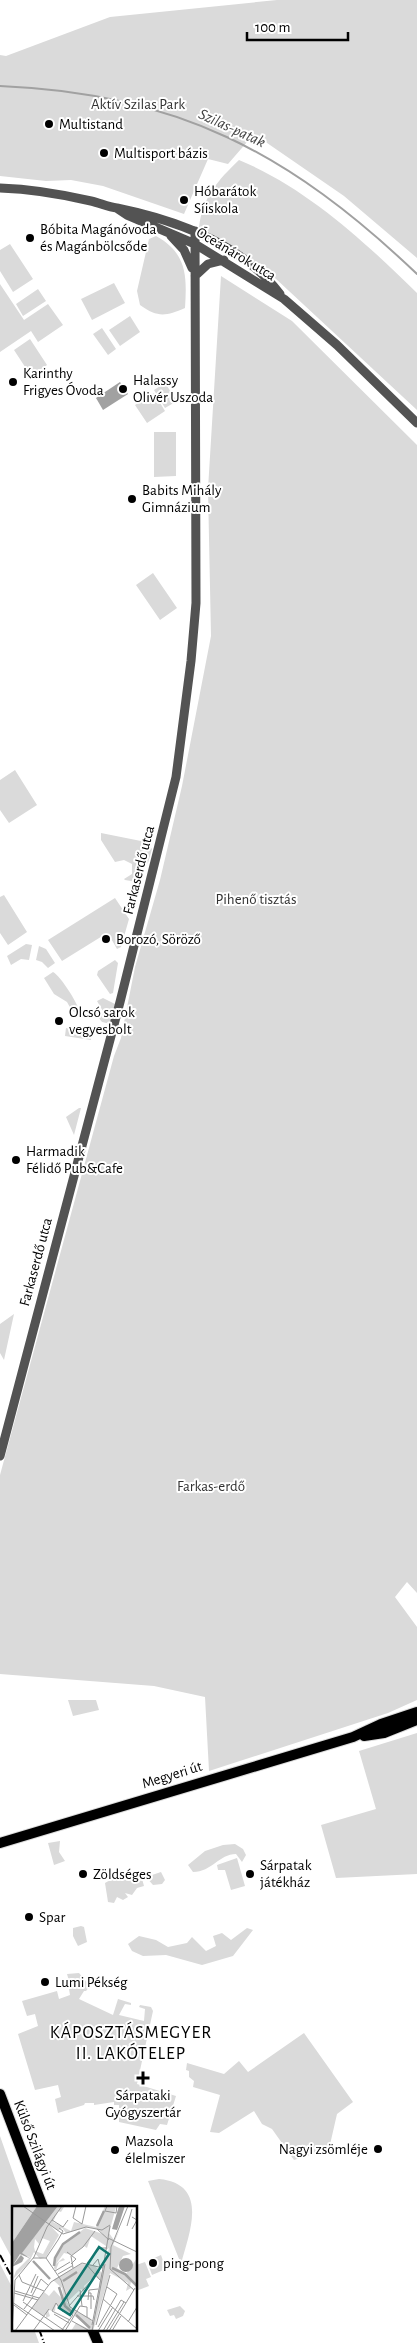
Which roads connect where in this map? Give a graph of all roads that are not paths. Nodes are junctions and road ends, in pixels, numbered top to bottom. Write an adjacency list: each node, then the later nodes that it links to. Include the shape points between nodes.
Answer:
1 (0, 188): 2 (street, Óceánárok utca, via 70,196)
2 (118, 209): 3 (street, Óceánárok utca, via 130,209); 4 (street, Óceánárok utca)
3 (195, 231): 5 (street, Óceánárok utca); 6 (street, Farkaserdő utca)
4 (170, 234): 6 (street, Óceánárok utca); 8 (street, Farkaserdő utca, via 184,250)
5 (204, 236): 6 (street); 9 (street, Óceánárok utca, via 260,271)
6 (195, 244): 7 (street, Óceánárok utca); 8 (street, Farkaserdő utca)
7 (224, 260): 8 (street, via 208,264); 9 (street, Óceánárok utca)
8 (195, 276): 11 (street, Farkaserdő utca, via 196,604 176,777)
9 (284, 299): 10 (street, Óceánárok utca, via 337,345)
10 (417, 424)
11 (0, 1456)
12 (417, 1712): 14 (main road, Megyeri út)
13 (417, 1720): 14 (main road, Megyeri út, via 384,1733)
14 (353, 1737): 15 (main road, Megyeri út)
15 (0, 1843)
16 (0, 2094): 17 (main road, Külső Szilágyi út)
17 (43, 2206)
18 (92, 2330): 19 (main road)
19 (98, 2343)

